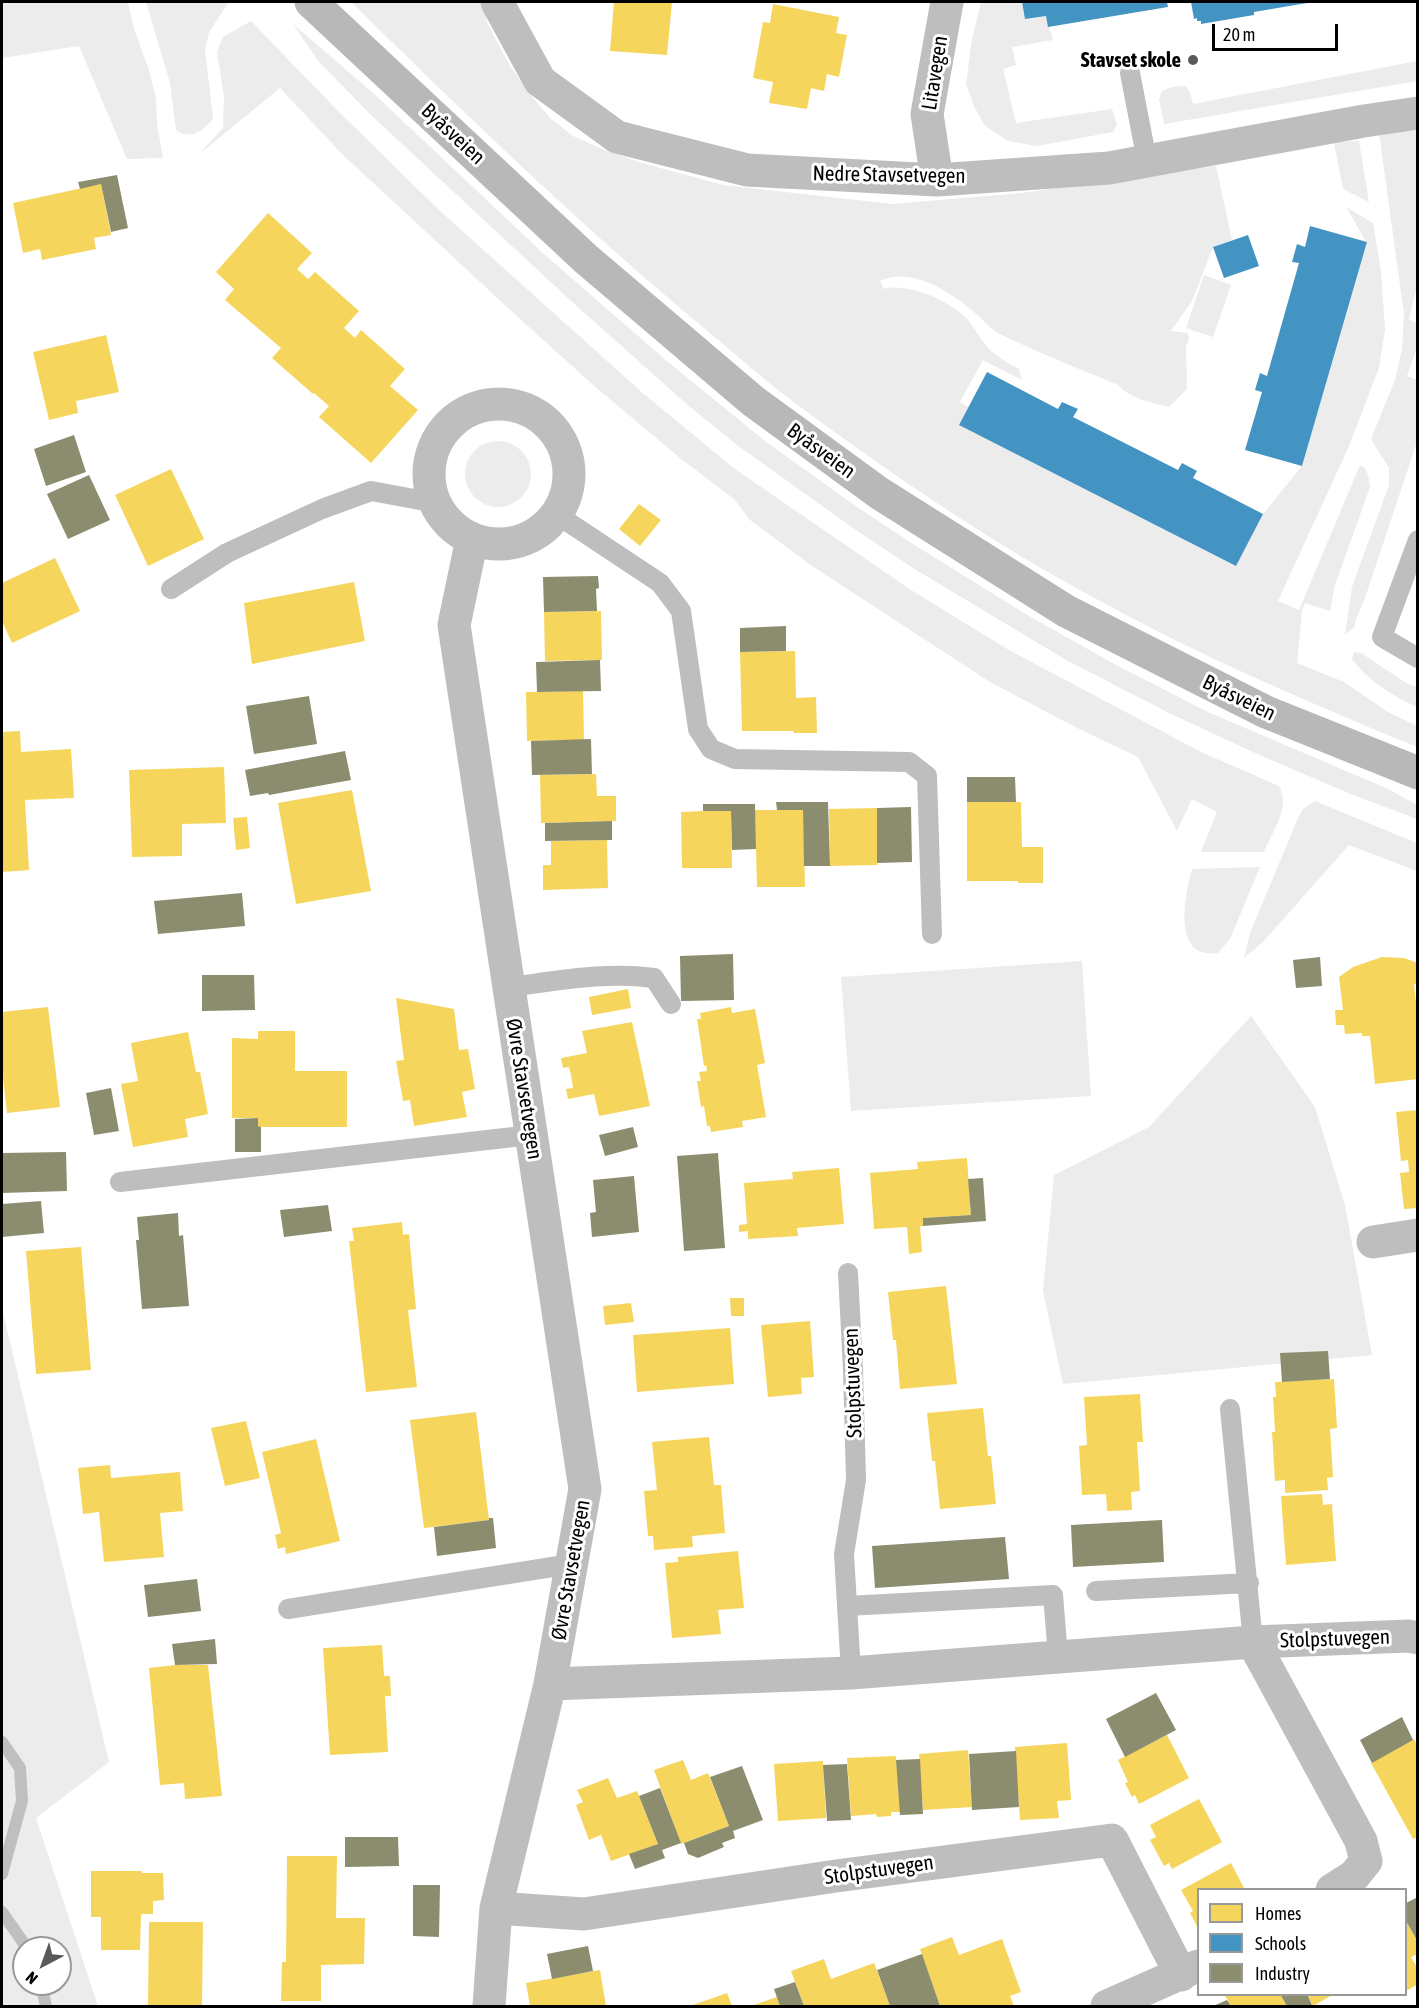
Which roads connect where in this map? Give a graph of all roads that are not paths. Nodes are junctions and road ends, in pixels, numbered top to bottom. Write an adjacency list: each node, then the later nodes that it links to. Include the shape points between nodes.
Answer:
1 (311, 2): 14 (main road, Byåsveien, via 586,259 753,401 879,494 1066,611 1266,712)
2 (497, 2): 7 (street, Nedre Stavsetvegen, via 540,81 617,136 747,170)
3 (947, 2): 7 (street, Litavegen, via 927,114)
4 (1130, 73): 6 (lane)
5 (1418, 113): 6 (street, Nedre Stavsetvegen)
6 (1147, 161): 7 (street, Nedre Stavsetvegen, via 1109,168)
7 (937, 180)
8 (436, 503): 9 (street, via 428,472 444,429 461,414 505,403 546,421 560,438 568,460 569,482); 10 (street, via 454,528); 12 (lane, via 371,491 227,553)
9 (556, 514): 10 (street, via 534,535 514,543 492,544); 15 (lane, via 660,583 681,611 698,729 711,749 735,759 909,762 927,776)
10 (472, 538): 16 (street, Øvre Stavsetvegen, via 454,625)
11 (1418, 540): 13 (lane, via 1382,637)
12 (171, 589)
13 (1418, 658)
14 (1418, 773)
15 (932, 934)
16 (509, 987): 17 (lane, via 629,975 654,978); 18 (street, Øvre Stavsetvegen)
17 (671, 1004)
18 (531, 1135): 19 (lane); 24 (street, Øvre Stavsetvegen, via 585,1489)
19 (120, 1182)
20 (1418, 1235): 21 (street)
21 (1373, 1242)
22 (848, 1273): 27 (lane, Stolpstuvegen, via 856,1480 844,1554)
23 (1230, 1409): 25 (lane, Stolpstuvegen)
24 (572, 1564): 28 (lane); 33 (street, Øvre Stavsetvegen)
25 (1249, 1582): 26 (lane); 30 (lane, Stolpstuvegen)
26 (1096, 1591)
27 (847, 1606): 31 (lane, via 1053,1595); 32 (lane, Stolpstuvegen)
28 (288, 1609)
29 (1418, 1638): 30 (street, Stolpstuvegen)
30 (1253, 1642): 31 (street, Stolpstuvegen); 34 (street, Stolpstuvegen, via 1361,1841 1366,1861 1354,1876)
31 (1058, 1656): 32 (street, Stolpstuvegen)
32 (851, 1673): 33 (street, Stolpstuvegen)
33 (550, 1684): 35 (street, Øvre Stavsetvegen)
34 (1335, 1888)
35 (496, 1908): 36 (street, Stolpstuvegen, via 585,1914 1112,1839); 37 (street, Øvre Stavsetvegen)
36 (1190, 1970): 38 (street, Stolpstuvegen)
37 (489, 2007)
38 (1107, 2007)

